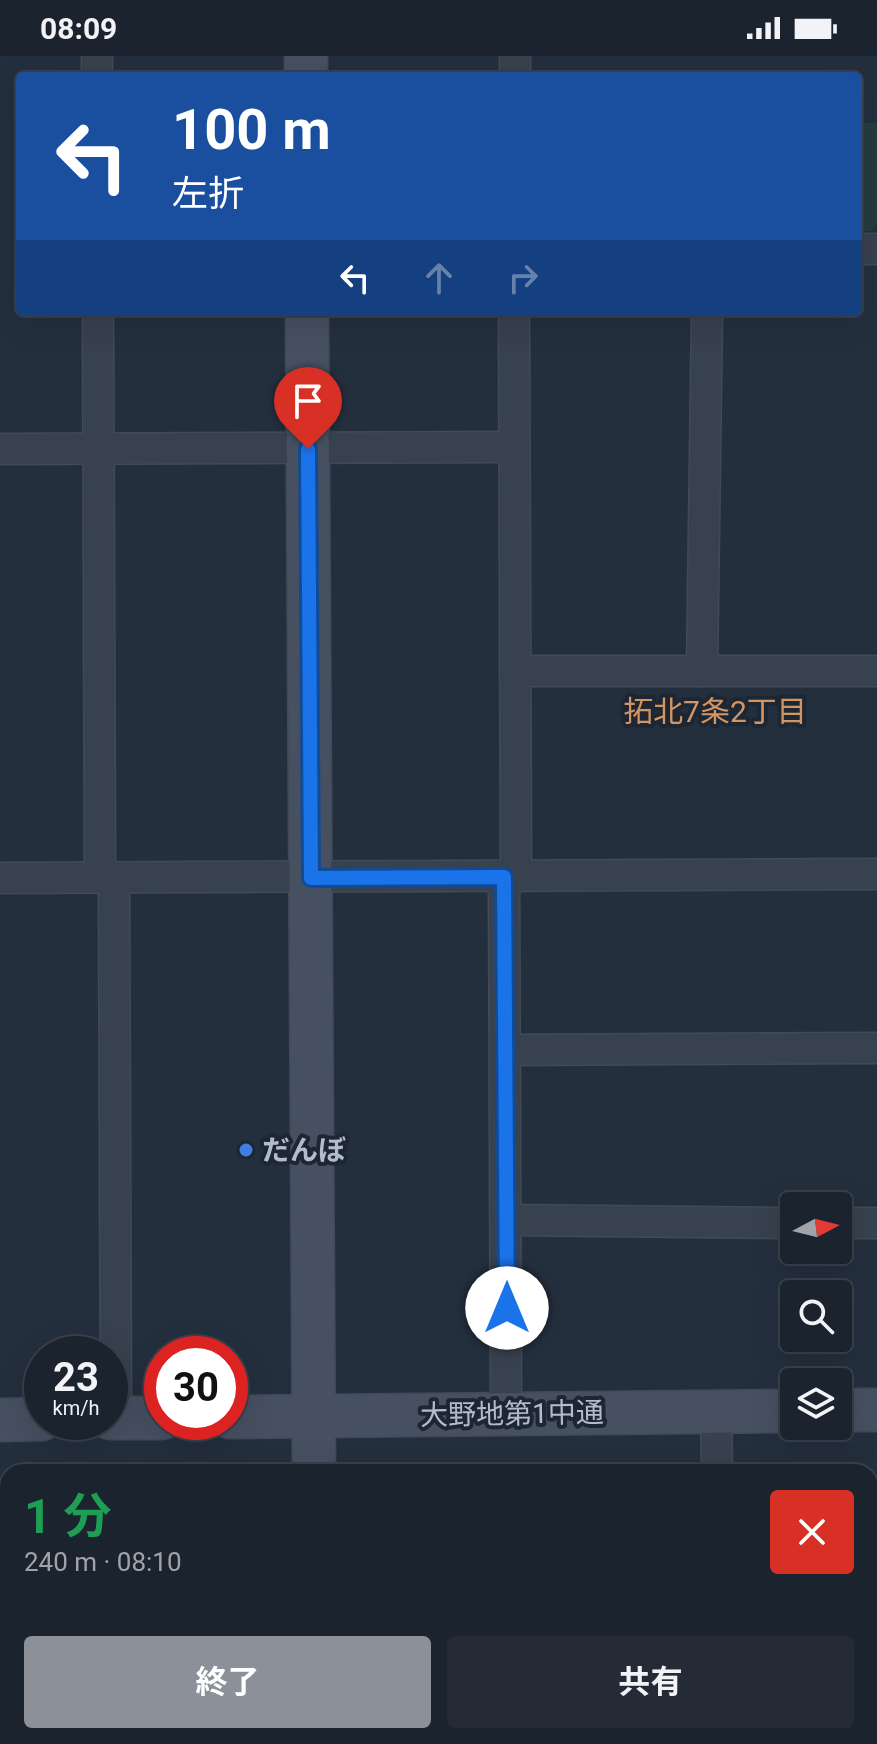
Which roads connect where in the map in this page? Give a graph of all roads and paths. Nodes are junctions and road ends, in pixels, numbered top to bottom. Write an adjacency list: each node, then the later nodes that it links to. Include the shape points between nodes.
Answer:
1 (98, 316): 7 (street)
2 (307, 316): 8 (street)
3 (514, 316): 5 (street)
4 (707, 316): 10 (street)
5 (513, 447): 8 (street); 9 (street)
6 (0, 449): 7 (street)
7 (99, 449): 8 (street); 15 (street)
8 (308, 449): 16 (street)
9 (515, 671): 10 (street); 13 (street)
10 (702, 671): 11 (street)
11 (877, 671)
12 (877, 874): 13 (street)
13 (510, 877): 16 (street); 18 (street)
14 (0, 878): 15 (street)
15 (107, 878): 16 (street); 23 (street)
16 (311, 878): 29 (street)
17 (877, 1048): 18 (street)
18 (507, 1050): 19 (street)
19 (507, 1220): 20 (street); 28 (street)
20 (780, 1223)
21 (852, 1223): 22 (street)
22 (877, 1223)
23 (112, 1336)
24 (852, 1410): 25 (street)
25 (877, 1410)
26 (716, 1411): 27 (street, 大野地第1中通); 28 (street, 大野地第1中通); 34 (street)
27 (780, 1411)
28 (506, 1414): 29 (street, 大野地第1中通)
29 (314, 1416): 30 (street, 大野地第1中通); 33 (street)
30 (248, 1417)
31 (24, 1419): 32 (street)
32 (0, 1420)
33 (314, 1464)
34 (717, 1464)

